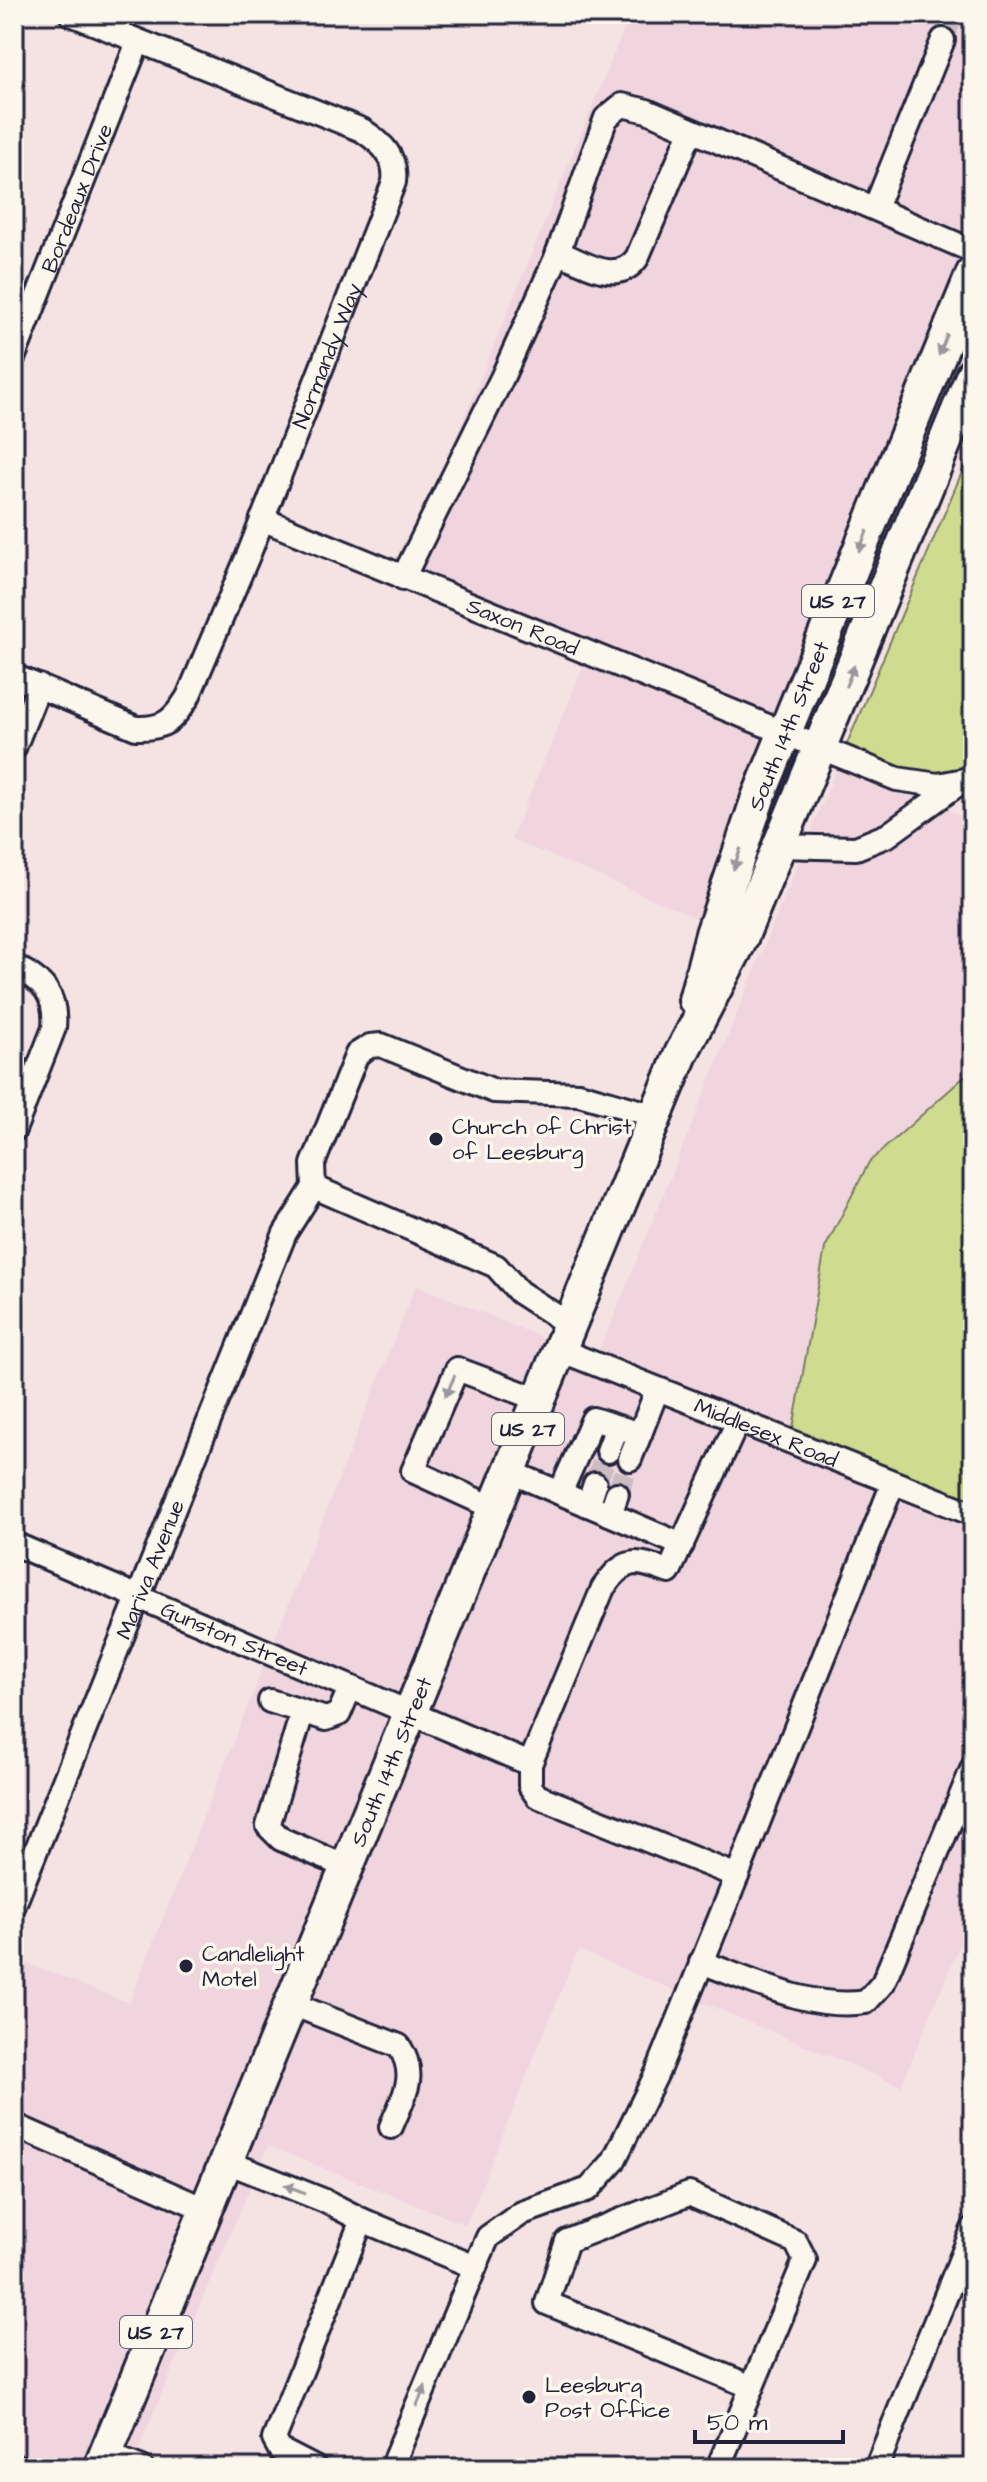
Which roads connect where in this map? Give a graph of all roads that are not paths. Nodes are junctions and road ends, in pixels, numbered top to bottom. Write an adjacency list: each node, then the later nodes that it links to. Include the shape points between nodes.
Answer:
1 (71, 14): 3 (street, Normandy Way)
2 (943, 40): 5 (street)
3 (138, 42): 9 (street, Bordeaux Drive); 11 (street, Normandy Way, via 362,130 394,160 394,182)
4 (691, 131): 5 (street); 7 (street, via 629,269 616,273); 7 (street, via 622,105 606,118)
5 (875, 208): 6 (street)
6 (973, 251)
7 (558, 252): 12 (street)
8 (973, 273): 15 (highway, South 14th Street / US 27, one-way to 15)
9 (14, 356)
10 (973, 374): 17 (highway, South 14th Street / US 27, one-way to 10)
11 (262, 519): 12 (street, Saxon Road); 14 (street, Normandy Way, via 188,697 168,724 136,728)
12 (403, 578): 15 (street, Saxon Road)
13 (14, 676): 14 (street, Normandy Way)
14 (39, 686): 16 (street)
15 (784, 734): 17 (street, Saxon Road); 21 (highway, South 14th Street / US 27, one-way to 21, via 712,934)
16 (14, 748)
17 (821, 748): 18 (street, Saxon Road, via 919,784); 19 (highway, South 14th Street / US 27)
18 (969, 777): 19 (street, via 888,835 856,848)
19 (779, 846): 21 (highway, South 14th Street / US 27, via 740,941)
20 (14, 966): 23 (street, via 42,983 55,1010 54,1028)
21 (681, 1054): 22 (highway, South 14th Street / US 27)
22 (656, 1116): 24 (street, via 579,1094 494,1091 381,1045 370,1046 357,1054 311,1173); 25 (highway, South 14th Street / US 27)
23 (14, 1130)
24 (314, 1187): 25 (street, Middlesex Road, via 496,1266); 40 (street, Mariva Avenue, via 285,1233)
25 (565, 1338): 26 (street, Middlesex Road); 27 (highway, South 14th Street / US 27)
26 (657, 1390): 28 (street, Middlesex Road); 30 (street)
27 (540, 1400): 33 (highway, South 14th Street / US 27); 36 (street, one-way to 36, via 457,1369 413,1471)
28 (738, 1421): 34 (street, Middlesex Road); 39 (street)
29 (617, 1427): 30 (street); 31 (street); 35 (street, via 593,1419)
30 (640, 1434): 32 (street)
31 (608, 1451)
32 (630, 1459)
33 (511, 1472): 35 (street); 36 (highway, South 14th Street / US 27)
34 (893, 1483): 37 (street, Middlesex Road); 48 (street)
35 (560, 1493): 39 (street, via 592,1495)
36 (496, 1509): 44 (highway, South 14th Street / US 27)
37 (973, 1514)
38 (14, 1544): 40 (street, Gunston Street)
39 (682, 1545): 45 (street, via 669,1572 632,1562 618,1567 603,1588)
40 (139, 1596): 41 (street, Gunston Street); 49 (street, Mariva Avenue)
41 (350, 1688): 43 (street, via 334,1717); 44 (street, Gunston Street)
42 (270, 1701): 43 (street)
43 (302, 1713): 47 (street, via 268,1826 281,1839)
44 (412, 1715): 45 (street, Gunston Street); 47 (highway, South 14th Street / US 27)
45 (530, 1764): 48 (street, via 530,1786 537,1796)
46 (973, 1767): 50 (street, via 883,1983 866,2002 835,2005)
47 (349, 1868): 51 (highway, South 14th Street / US 27)
48 (737, 1876): 50 (street)
49 (14, 1905)
50 (701, 1962): 58 (street, via 657,2073 613,2162 589,2189 522,2213 488,2237)
51 (292, 2004): 53 (street, via 399,2046 409,2062 409,2082); 54 (highway, South 14th Street / US 27)
52 (14, 2125): 55 (street)
53 (391, 2127)
54 (227, 2162): 55 (highway, South 14th Street / US 27); 56 (street, one-way to 54)
55 (207, 2210): 60 (highway, South 14th Street / US 27)
56 (362, 2220): 58 (street); 64 (street, via 274,2439 280,2450)
57 (973, 2229): 67 (street)
58 (475, 2267): 65 (street, one-way to 58)
59 (752, 2387): 59 (street, via 805,2260 796,2242 689,2194 567,2241 547,2303); 66 (street)
60 (103, 2461): 63 (street)
61 (14, 2465): 62 (street)
62 (21, 2468)
63 (142, 2468)
64 (315, 2468)
65 (391, 2468)
66 (718, 2468)
67 (876, 2468)

